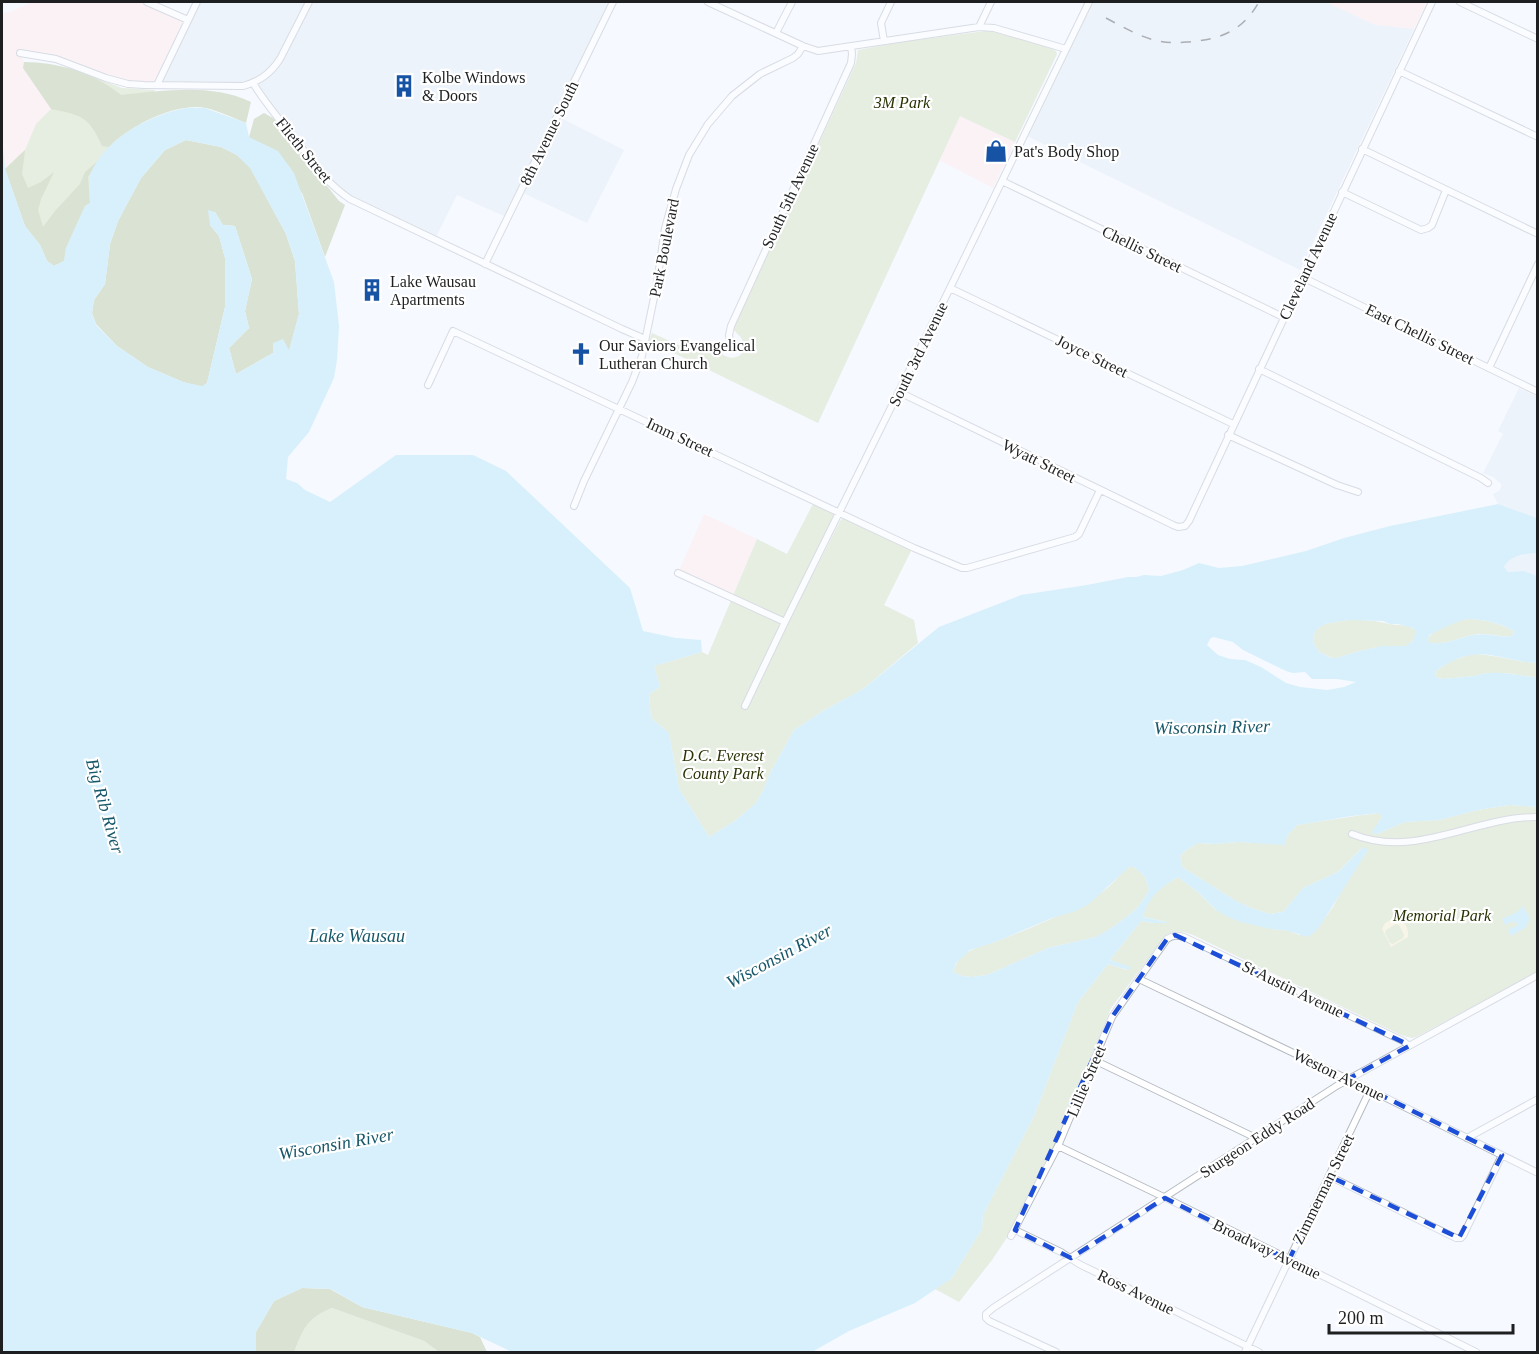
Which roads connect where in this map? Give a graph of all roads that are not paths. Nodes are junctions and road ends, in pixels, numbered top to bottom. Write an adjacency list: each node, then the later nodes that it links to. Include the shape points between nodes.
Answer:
1 (147, 2): 12 (street)
2 (198, 2): 12 (street)
3 (309, 2): 22 (street, via 280,59 266,76)
4 (613, 2): 30 (street, 8th Avenue South)
5 (708, 2): 14 (street)
6 (792, 2): 14 (street)
7 (891, 2): 16 (street, via 881,23)
8 (991, 2): 13 (street)
9 (1089, 2): 19 (street, South 3rd Avenue)
10 (1432, 2): 21 (street, Cleveland Avenue)
11 (1460, 2): 15 (street)
12 (188, 20): 23 (street)
13 (979, 27): 16 (street); 19 (street)
14 (776, 33): 17 (street)
15 (1538, 39)
16 (884, 41): 18 (street)
17 (803, 46): 18 (street, via 818,51); 35 (street, Park Boulevard, via 793,58 760,74 732,96 689,155 665,228)
18 (851, 46): 36 (street, South 5th Avenue, via 851,63 731,326)
19 (1066, 49): 26 (street, South 3rd Avenue)
20 (20, 53): 23 (street, via 56,59 117,81)
21 (1399, 71): 24 (street); 25 (street, Cleveland Avenue)
22 (253, 83): 23 (street, via 233,87); 30 (street, Flieth Street, via 316,168 343,195)
23 (157, 86)
24 (1538, 137)
25 (1362, 149): 27 (street); 28 (street, Cleveland Avenue)
26 (1002, 181): 33 (street, South 3rd Avenue); 34 (street, Chellis Street)
27 (1446, 190): 28 (street, via 1432,225 1421,231); 29 (street)
28 (1342, 192): 32 (street, Cleveland Avenue)
29 (1538, 234)
30 (485, 264): 35 (street, Flieth Street)
31 (1538, 264): 37 (street)
32 (1302, 277): 34 (street, Cleveland Avenue); 37 (street, East Chellis Street)
33 (950, 288): 40 (street, South 3rd Avenue); 43 (street, Joyce Street)
34 (1283, 317): 38 (street, Cleveland Avenue)
35 (645, 339): 42 (street, Park Boulevard, via 639,365)
36 (731, 346)
37 (1489, 368): 41 (street, East Chellis Street)
38 (1259, 369): 43 (street, Cleveland Avenue); 45 (street)
39 (428, 385): 42 (street, Imm Street, via 453,331)
40 (898, 392): 46 (street, Wyatt Street); 49 (street, South 3rd Avenue)
41 (1538, 392)
42 (620, 408): 48 (street, Park Boulevard); 49 (street, Imm Street)
43 (1233, 424): 44 (street, Cleveland Avenue)
44 (1228, 435): 47 (street); 50 (street, Cleveland Avenue, via 1189,521)
45 (1488, 483)
46 (1100, 490): 49 (street, Imm Street, via 1075,537 967,568 923,552); 50 (street, Wyatt Street)
47 (1358, 492)
48 (574, 506)
49 (840, 512): 52 (street, South 3rd Avenue)
50 (1181, 527)
51 (678, 573): 52 (street)
52 (785, 622): 53 (street, South 3rd Avenue)
53 (745, 706)
54 (1538, 817): 55 (street, via 1505,819 1417,841 1377,841)
55 (1352, 834)
56 (1175, 936): 58 (street, Lillie Street, via 1167,939); 59 (street, St Austin Avenue)
57 (1538, 975): 59 (street, Sturgeon Eddy Road)
58 (1139, 979): 60 (street, Lillie Street, via 1112,1017); 61 (street, Weston Avenue)
59 (1409, 1046): 61 (street, Sturgeon Eddy Road)
60 (1094, 1060): 64 (street); 66 (street, Lillie Street)
61 (1348, 1079): 62 (street, Weston Avenue); 64 (street, Sturgeon Eddy Road)
62 (1370, 1090): 65 (street, Weston Avenue); 69 (street, Zimmerman Street)
63 (1538, 1099): 65 (street)
64 (1256, 1138): 70 (street, Sturgeon Eddy Road)
65 (1467, 1138): 67 (street, Weston Avenue)
66 (1058, 1146): 70 (street, Broadway Avenue); 71 (street, Lillie Street)
67 (1502, 1155): 68 (street, Weston Avenue); 69 (street, via 1461,1238)
68 (1538, 1173)
69 (1329, 1176): 74 (street, Zimmerman Street)
70 (1165, 1198): 73 (street, Sturgeon Eddy Road); 74 (street, Broadway Avenue)
71 (1015, 1230): 72 (street, Lillie Street); 73 (street, Ross Avenue)
72 (1011, 1236)
73 (1071, 1258): 75 (street, Ross Avenue); 76 (street, Sturgeon Eddy Road, via 986,1316 989,1321)
74 (1289, 1260): 75 (street, Zimmerman Street); 78 (street, Broadway Avenue)
75 (1246, 1350): 77 (street, Ross Avenue)
76 (1056, 1353)
77 (1258, 1353)
78 (1476, 1353)

